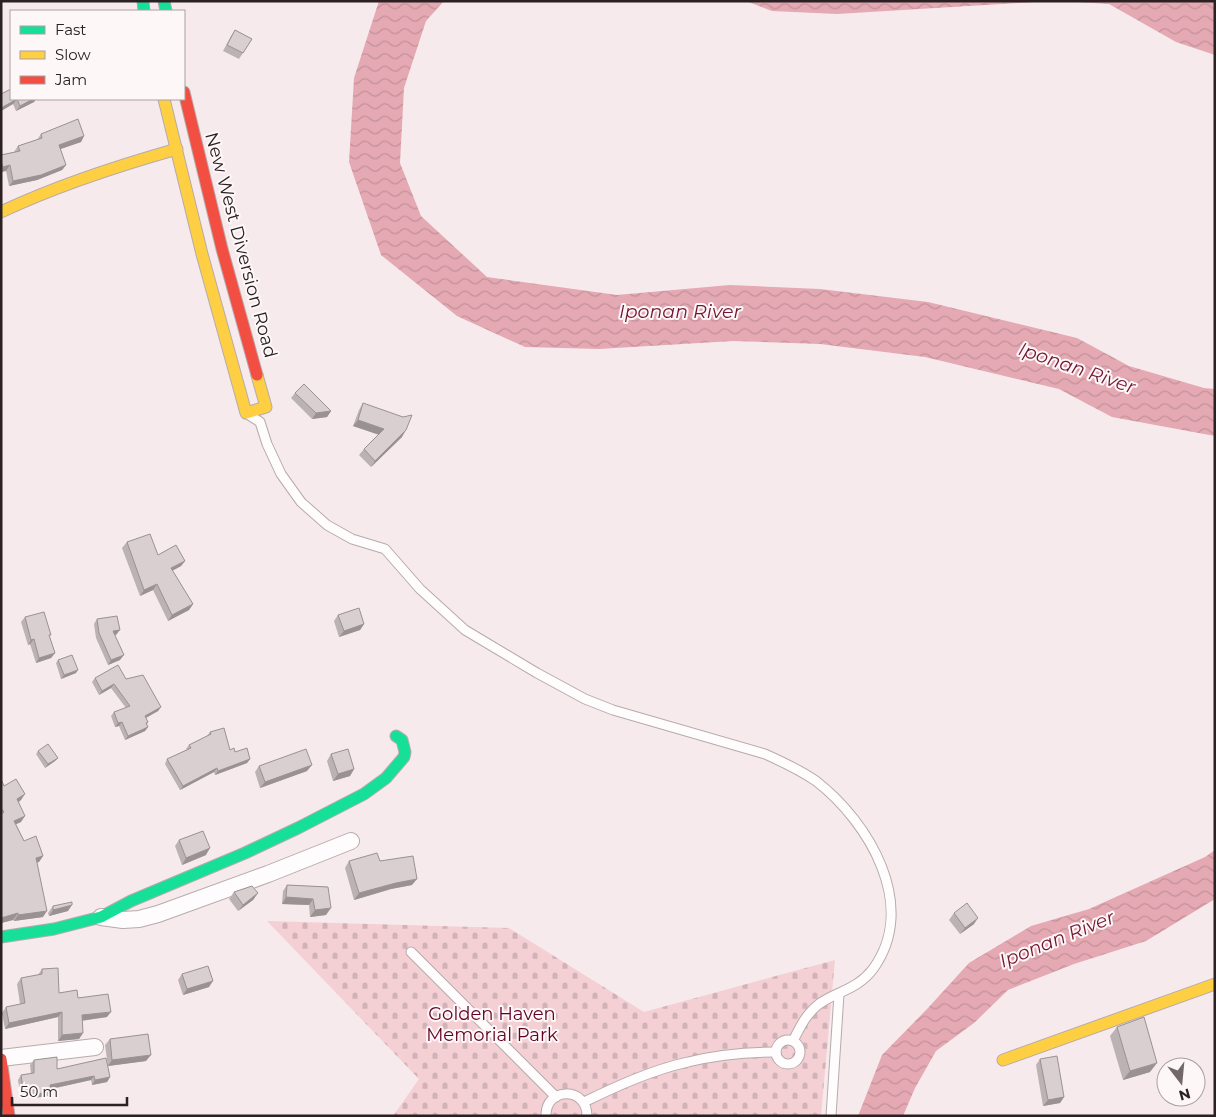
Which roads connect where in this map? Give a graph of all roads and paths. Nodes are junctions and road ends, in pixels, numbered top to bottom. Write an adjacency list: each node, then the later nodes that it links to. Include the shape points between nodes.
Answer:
1 (185, 96): 5 (street, New West Diversion Road)
2 (164, 100): 3 (street)
3 (177, 149): 4 (street, via 75,179); 6 (street)
4 (1, 212)
5 (266, 407): 6 (street); 7 (lane)
6 (246, 413): 7 (lane)
7 (260, 422): 14 (lane, via 266,444 281,474 301,502 327,524 352,539 384,549 420,589 465,630 585,698 613,710 766,754 789,764 816,781 844,808 867,838 882,866 891,903 884,951 856,986)
8 (396, 736): 10 (street, via 402,740 406,752 404,757 386,778 364,794 254,849)
9 (351, 841): 10 (street, via 158,914 123,920)
10 (101, 917): 11 (street, via 54,929)
11 (1, 937)
12 (411, 952): 20 (lane)
13 (1215, 984): 19 (street)
14 (839, 994): 15 (lane, via 820,1003 808,1014); 25 (lane)
15 (793, 1041): 17 (lane, via 781,1042); 17 (lane, via 800,1050 796,1061 781,1062)
16 (95, 1047): 18 (street)
17 (776, 1052): 21 (lane, via 733,1054 687,1062 628,1082)
18 (1, 1058): 22 (street)
19 (1003, 1060)
20 (556, 1097): 21 (lane, via 568,1094); 23 (lane, via 548,1106)
21 (584, 1102): 24 (lane)
22 (9, 1116)
23 (546, 1116)
24 (587, 1116)
25 (831, 1116)

